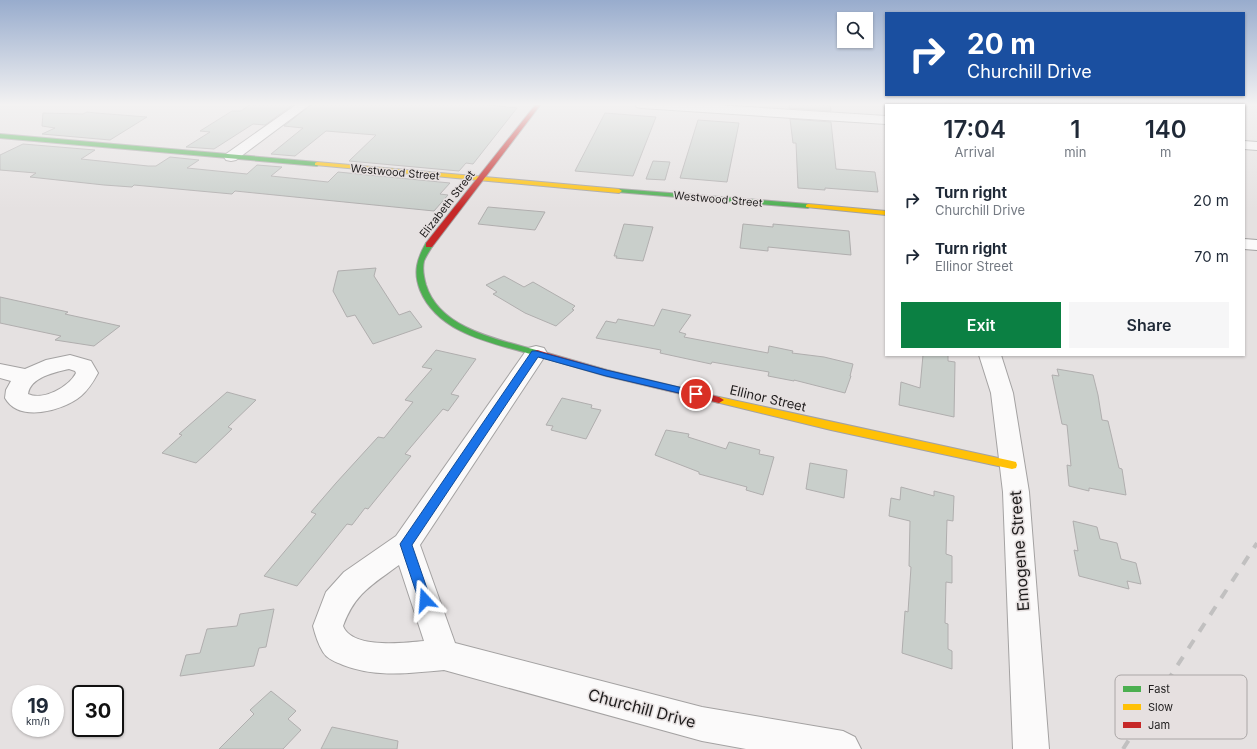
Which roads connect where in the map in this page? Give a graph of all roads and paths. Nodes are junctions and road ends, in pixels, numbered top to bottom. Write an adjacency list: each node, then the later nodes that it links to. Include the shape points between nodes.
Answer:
1 (32, 139): 6 (street, Westwood Street)
2 (256, 139): 6 (street)
3 (512, 139): 7 (street, Elizabeth Street)
4 (1245, 145): 5 (street)
5 (1257, 146)
6 (231, 157): 7 (street, Westwood Street)
7 (480, 179): 8 (street, Westwood Street); 11 (street, Elizabeth Street, via 431,242)
8 (885, 213)
9 (1245, 244): 10 (street)
10 (1257, 245)
11 (420, 263): 12 (street, Ellinor Street, via 421,285 431,304 445,319 467,330)
12 (536, 353): 16 (street, Ellinor Street, via 606,373 823,425); 17 (street, Churchill Drive)
13 (990, 356): 16 (street, Emogene Street, via 1002,393)
14 (0, 371): 15 (street)
15 (28, 377)
16 (1012, 465): 20 (street, Emogene Street, via 1016,492)
17 (406, 544): 18 (street); 18 (street, Churchill Drive, via 354,581 337,602 328,626 335,643 354,655 380,659)
18 (444, 655): 19 (street, Churchill Drive, via 702,724)
19 (843, 749)
20 (1031, 749)

